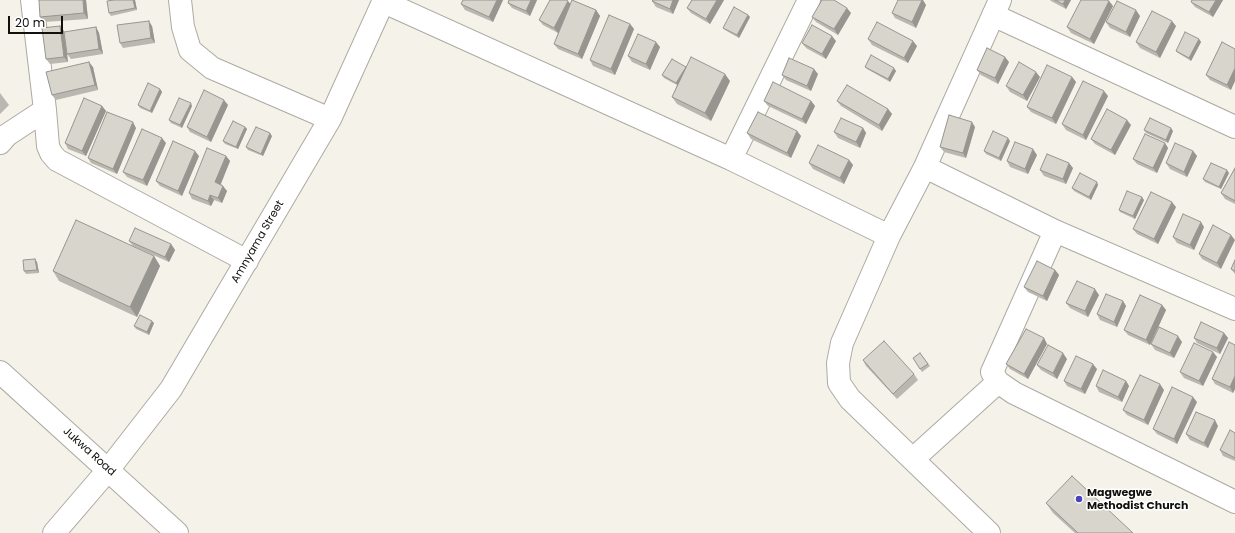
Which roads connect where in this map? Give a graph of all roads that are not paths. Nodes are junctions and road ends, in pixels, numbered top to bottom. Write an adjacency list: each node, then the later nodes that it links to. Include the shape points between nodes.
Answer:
1 (32, 0): 6 (street)
2 (180, 0): 7 (street, via 182,27 190,50 212,68)
3 (809, 0): 10 (street)
4 (384, 1): 7 (street, Amnyama Street); 10 (street)
5 (997, 8): 8 (street); 11 (street)
6 (45, 110): 9 (street, via 7,134); 14 (street, via 48,146 56,160)
7 (330, 119): 14 (street, Amnyama Street)
8 (1235, 127)
9 (0, 143)
10 (731, 159): 13 (street)
11 (925, 167): 12 (street); 13 (street)
12 (1055, 231): 15 (street); 17 (street, via 992,372)
13 (889, 236): 18 (street, via 842,343 838,363 839,383 850,399)
14 (247, 261): 19 (street, Amnyama Street, via 171,389)
15 (1235, 309)
16 (0, 372): 19 (street, Jukwa Road)
17 (998, 382): 18 (street); 20 (street, via 1014,393)
18 (913, 459): 23 (street)
19 (108, 470): 21 (street, Amnyama Street); 22 (street, Jukwa Road)
20 (1235, 502)
21 (54, 533)
22 (177, 533)
23 (989, 533)

